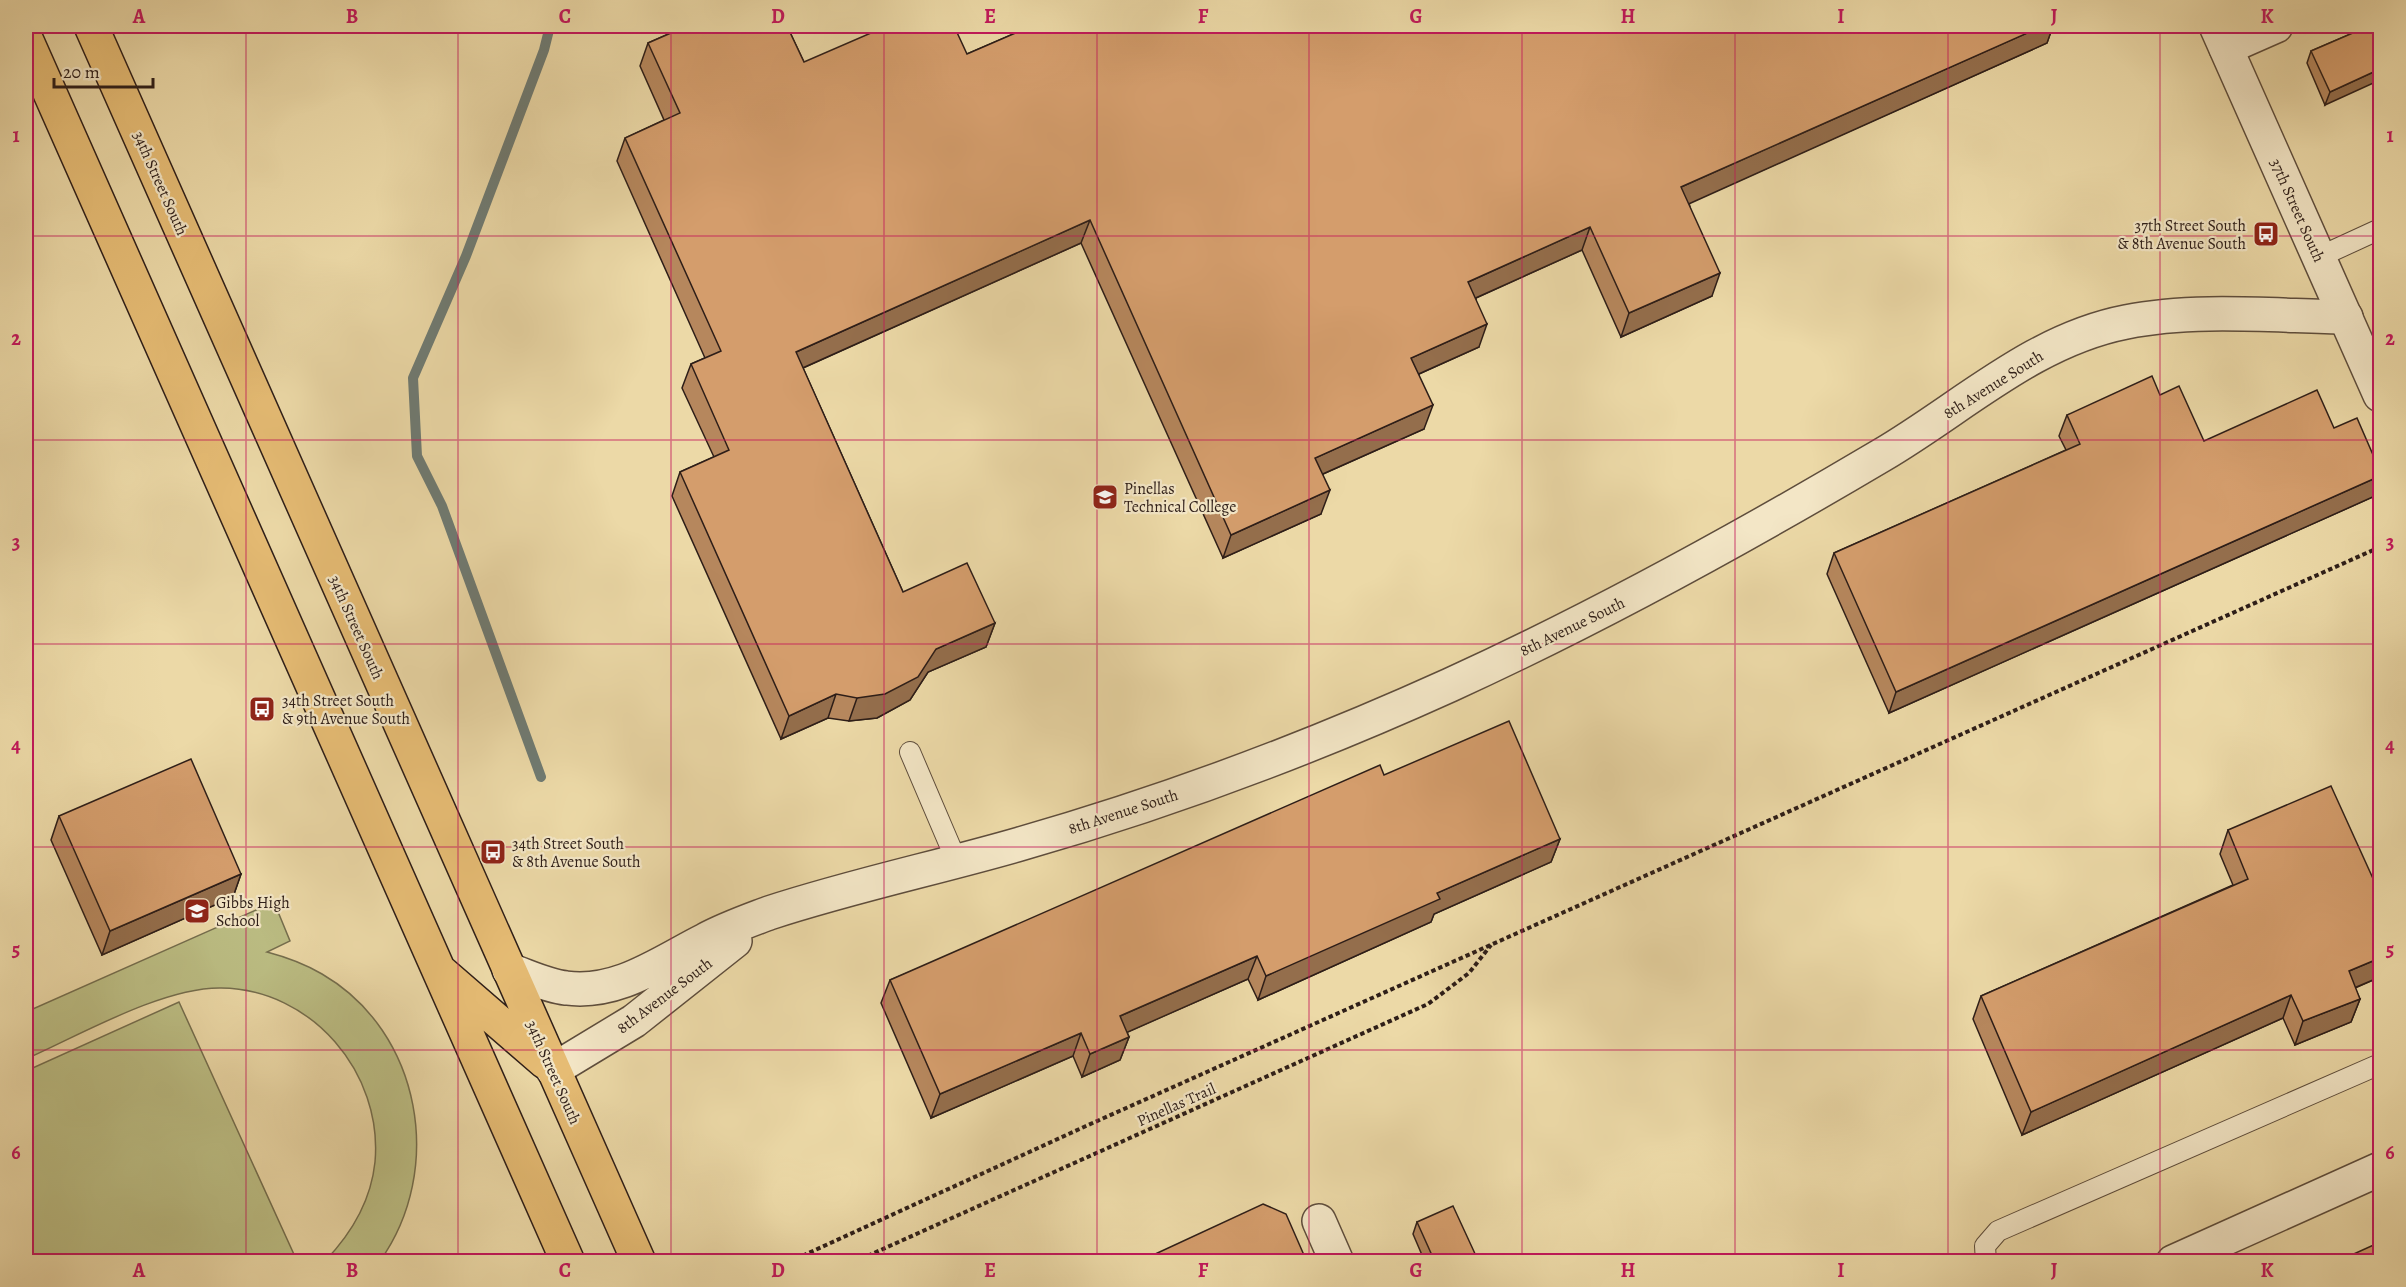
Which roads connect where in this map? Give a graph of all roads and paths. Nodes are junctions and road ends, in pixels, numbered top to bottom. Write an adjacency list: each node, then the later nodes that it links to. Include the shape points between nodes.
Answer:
1 (91, 26): 15 (highway, 34th Street South)
2 (2276, 26): 3 (street)
3 (2221, 37): 6 (street, 37th Street South)
4 (26, 39): 14 (highway)
5 (2380, 229): 6 (lane)
6 (2319, 257): 7 (street, 37th Street South)
7 (2346, 317): 8 (street, 37th Street South); 11 (street, 8th Avenue South, via 2188,316 2127,322 2037,353 1895,447 1747,534 1647,589 1451,685 1254,768)
8 (2379, 389)
9 (2380, 547): 13 (path)
10 (910, 752): 11 (lane)
11 (957, 862): 12 (street, 8th Avenue South)
12 (770, 913): 15 (street, 8th Avenue South, via 708,938 648,972 604,987 565,988); 17 (street, 8th Avenue South, via 634,1021)
13 (1492, 944): 22 (path); 23 (path, Pinellas Trail, via 1469,973 1428,1004)
14 (435, 967): 17 (highway); 20 (highway)
15 (509, 970): 17 (highway, 34th Street South)
16 (2380, 1065): 25 (lane, via 1998,1231 1985,1246)
17 (553, 1070): 21 (highway, 34th Street South)
18 (2380, 1169): 26 (street)
19 (1319, 1221): 24 (street)
20 (568, 1262)
21 (639, 1262)
22 (789, 1262)
23 (854, 1262)
24 (1337, 1262)
25 (1986, 1262)
26 (2173, 1262)

